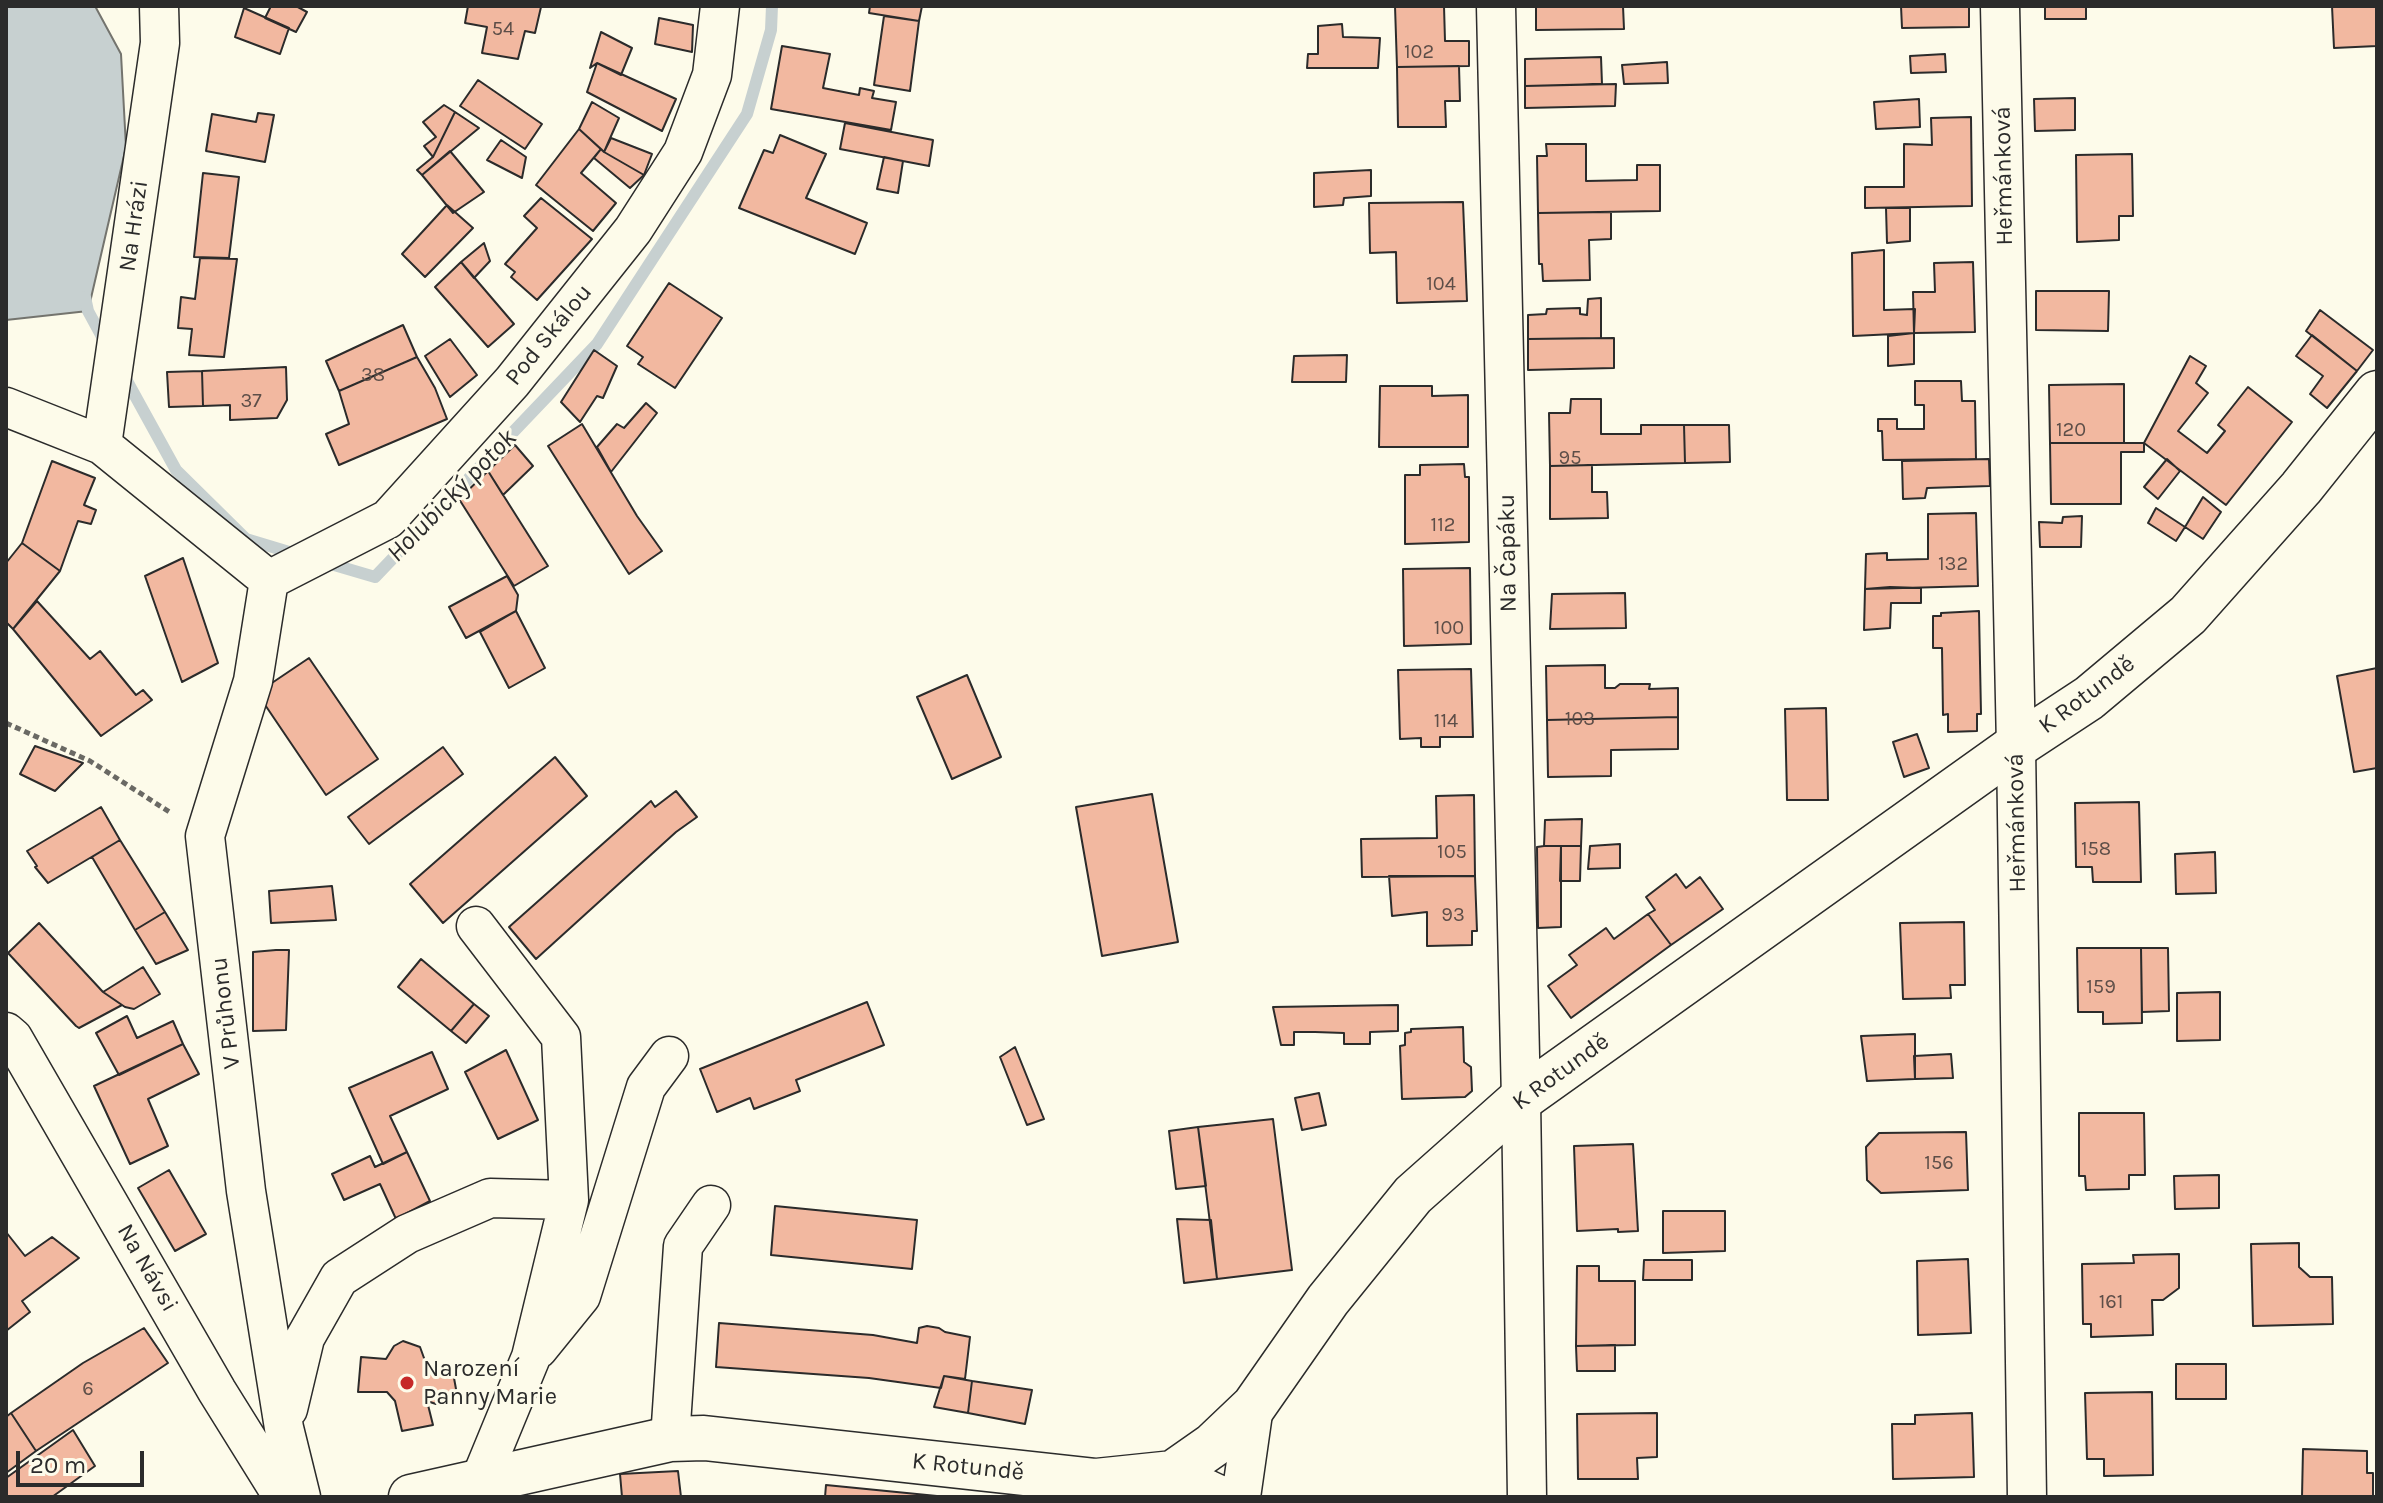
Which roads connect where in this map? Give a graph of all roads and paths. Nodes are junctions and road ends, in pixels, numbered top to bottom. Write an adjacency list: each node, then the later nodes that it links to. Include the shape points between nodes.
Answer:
1 (159, 6): 7 (street, Na Hrázi, via 160,43)
2 (720, 6): 8 (street, Pod Skálou, via 712,75 683,152 633,230 512,382 388,519)
3 (1496, 6): 15 (street, Na Čapáku)
4 (2000, 6): 10 (street, Heřmánková)
5 (2377, 393): 10 (street, K Rotundě, via 2188,615 2089,698)
6 (6, 407): 7 (street)
7 (102, 445): 8 (street)
8 (269, 580): 11 (street, V Průhonu, via 253,681)
9 (6, 723): 11 (path, via 90,761)
10 (2016, 746): 15 (street, K Rotundě); 30 (street, Heřmánková)
11 (205, 836): 20 (street, V Průhonu, via 246,1191)
12 (476, 926): 16 (street, via 561,1037)
13 (9, 1035): 24 (street, Na Návsi)
14 (669, 1056): 18 (street, via 646,1087 581,1296)
15 (1521, 1099): 19 (street, K Rotundě, via 1413,1195 1328,1300); 29 (street, Na Čapáku)
16 (569, 1200): 18 (street); 20 (street, via 490,1198 407,1234 339,1278 305,1338)
17 (711, 1205): 21 (street, via 683,1246)
18 (531, 1357): 23 (street)
19 (1254, 1406): 22 (street, K Rotundě); 28 (street)
20 (284, 1428): 25 (street)
21 (670, 1439): 22 (street, K Rotundě, via 704,1438 1096,1481); 23 (street)
22 (1173, 1473): 27 (street)
23 (479, 1483): 26 (street)
24 (283, 1497)
25 (301, 1497)
26 (411, 1497)
27 (1224, 1497)
28 (1241, 1497)
29 (1527, 1497)
30 (2027, 1497)

